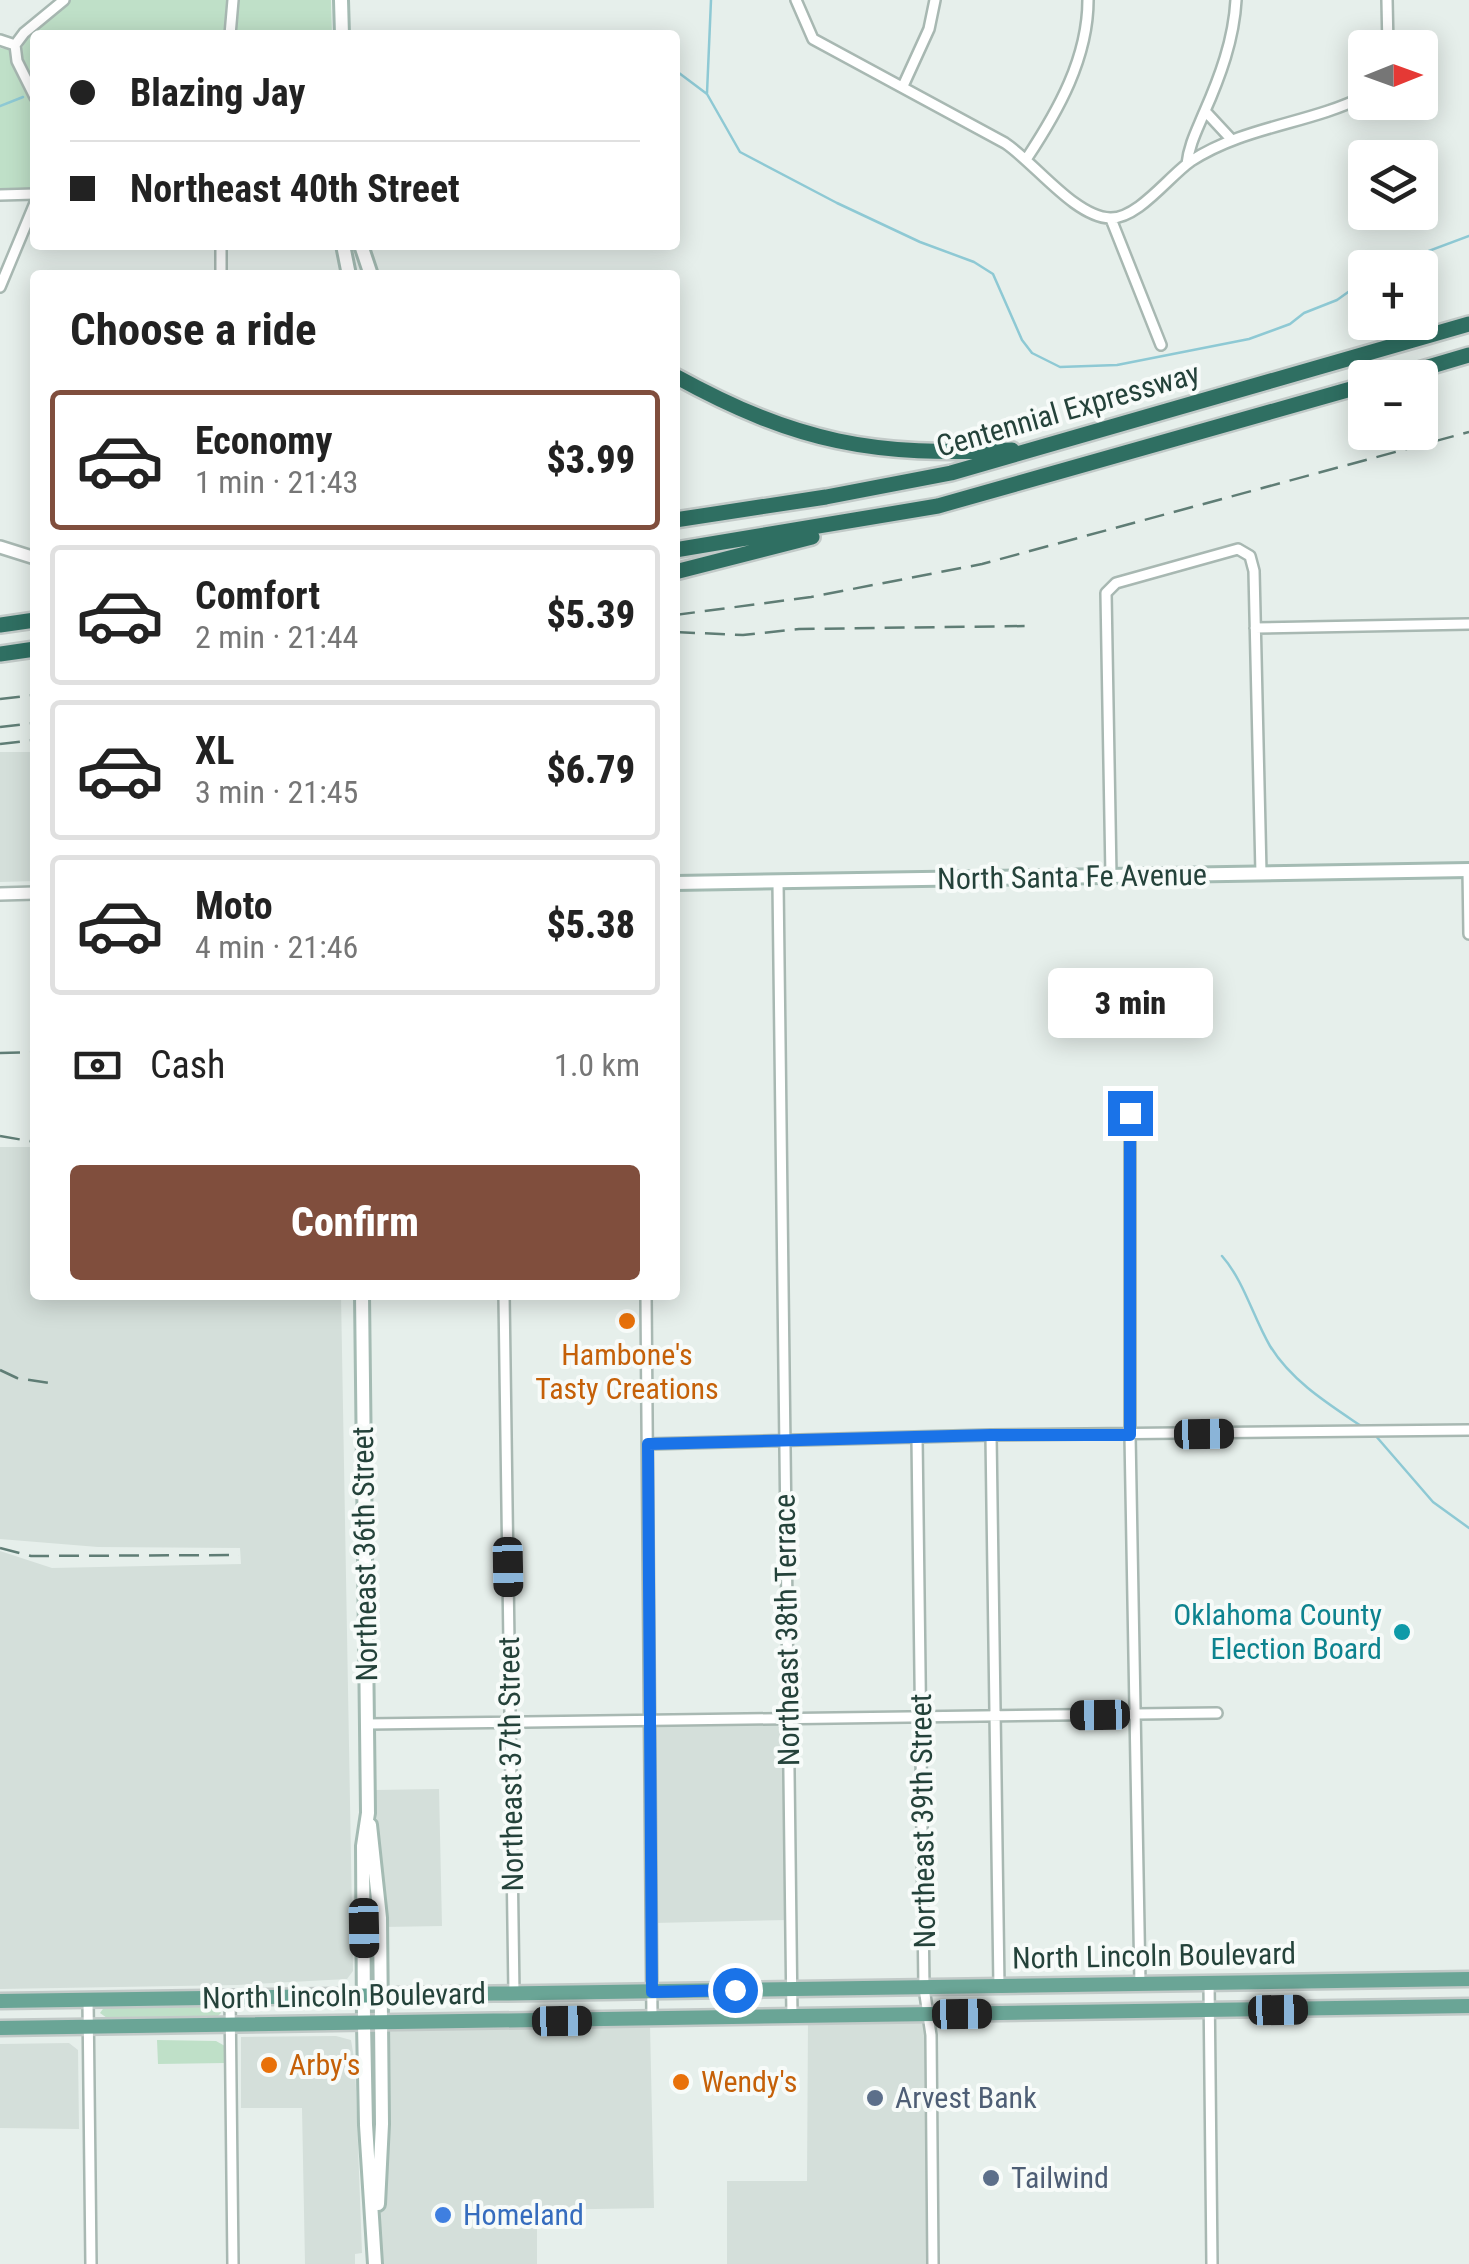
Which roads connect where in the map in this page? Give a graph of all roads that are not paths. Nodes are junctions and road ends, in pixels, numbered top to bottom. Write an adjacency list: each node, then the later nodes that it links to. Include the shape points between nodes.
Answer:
1 (64, 0): 13 (street)
2 (233, 0): 9 (street)
3 (341, 0): 10 (main road)
4 (935, 0): 15 (street)
5 (1088, 0): 19 (street, via 1066,90)
6 (1236, 0): 17 (street, via 1235,24)
7 (1387, 0): 11 (street)
8 (796, 1): 15 (street, via 812,39)
9 (231, 30)
10 (342, 30)
11 (1388, 30)
12 (0, 40): 13 (street)
13 (16, 45): 14 (street)
14 (30, 86)
15 (904, 86): 19 (street)
16 (1348, 101): 18 (street)
17 (1205, 112): 18 (street); 20 (street)
18 (1230, 139): 20 (street)
19 (1028, 158): 24 (street, via 1080,209)
20 (1186, 164): 24 (street, via 1133,212)
21 (30, 194): 22 (street)
22 (0, 195)
23 (30, 215): 25 (street)
24 (1112, 219): 27 (street)
25 (0, 287)
26 (1469, 324): 32 (highway, Centennial Expressway)
27 (1161, 346)
28 (1469, 355): 29 (highway)
29 (1438, 364)
30 (680, 379): 32 (highway, via 758,418 836,442 945,453)
31 (1348, 390): 33 (highway, Centennial Expressway, via 1010,488)
32 (1041, 448): 34 (highway, Centennial Expressway, via 892,486)
33 (883, 517): 36 (highway, Centennial Expressway); 38 (highway)
34 (680, 519)
35 (0, 548): 37 (street)
36 (680, 549)
37 (30, 557)
38 (680, 571)
39 (30, 621): 41 (highway)
40 (1469, 624): 42 (street)
41 (0, 625)
42 (1255, 628): 46 (street); 47 (street, via 1254,564 1238,550 1108,590)
43 (30, 653): 44 (highway)
44 (0, 656)
45 (1468, 870): 46 (main road, North Santa Fe Avenue); 52 (street)
46 (1261, 874): 47 (main road, North Santa Fe Avenue)
47 (1111, 876): 48 (main road, North Santa Fe Avenue)
48 (778, 882): 49 (main road, North Santa Fe Avenue); 61 (street, Northeast 38th Terrace)
49 (680, 883)
50 (30, 893): 51 (street)
51 (0, 894)
52 (1469, 934)
53 (1130, 1113): 59 (street)
54 (362, 1300): 70 (main road, Northeast 36th Street)
55 (504, 1300): 68 (street, Northeast 37th Street)
56 (646, 1300): 62 (street)
57 (1469, 1430): 59 (street)
58 (991, 1435): 59 (street); 60 (street); 65 (street)
59 (1130, 1435): 64 (street)
60 (918, 1437): 61 (street); 66 (street, Northeast 39th Street)
61 (785, 1441): 62 (street); 67 (street, Northeast 38th Terrace)
62 (648, 1444): 69 (street)
63 (1216, 1712): 64 (street)
64 (1134, 1714): 65 (street); 74 (street)
65 (998, 1717): 66 (street); 76 (street)
66 (922, 1718): 67 (street); 77 (street, Northeast 39th Street)
67 (787, 1719): 69 (street); 78 (street, Northeast 38th Terrace)
68 (510, 1722): 69 (street); 70 (street); 80 (street, Northeast 37th Street)
69 (648, 1723): 79 (street)
70 (367, 1724): 81 (main road, Northeast 36th Street, via 379,1900)
71 (1469, 1979): 72 (main road, North Lincoln Boulevard)
72 (1348, 1980): 73 (main road, North Lincoln Boulevard); 86 (main road)
73 (1209, 1983): 74 (main road, North Lincoln Boulevard); 87 (street)
74 (1140, 1984): 75 (main road, North Lincoln Boulevard)
75 (1072, 1986): 76 (main road, North Lincoln Boulevard); 88 (main road)
76 (1000, 1987): 77 (main road, North Lincoln Boulevard)
77 (924, 1988): 78 (main road, North Lincoln Boulevard); 89 (street, Northeast 39th Street)
78 (791, 1990): 79 (main road, North Lincoln Boulevard); 90 (street, Northeast 38th Terrace)
79 (652, 1992): 80 (main road, North Lincoln Boulevard); 91 (street)
80 (514, 1994): 81 (main road, North Lincoln Boulevard)
81 (373, 1995): 82 (main road, North Lincoln Boulevard); 93 (main road, Northeast 36th Street); 94 (main road, Northeast 36th Street)
82 (230, 1997): 84 (main road, North Lincoln Boulevard); 92 (street)
83 (0, 2000): 84 (main road, North Lincoln Boulevard)
84 (88, 2000): 95 (street)
85 (1469, 2006): 86 (main road, North Lincoln Boulevard)
86 (1348, 2008): 87 (main road, North Lincoln Boulevard)
87 (1210, 2010): 88 (main road, North Lincoln Boulevard); 102 (street)
88 (1072, 2013): 89 (main road, North Lincoln Boulevard)
89 (930, 2015): 90 (main road, North Lincoln Boulevard); 101 (street, Northeast 39th Street)
90 (792, 2018): 91 (main road, North Lincoln Boulevard)
91 (652, 2019): 94 (main road, North Lincoln Boulevard)
92 (230, 2024): 93 (main road, North Lincoln Boulevard); 95 (main road, North Lincoln Boulevard); 99 (street)
93 (364, 2024): 94 (main road, North Lincoln Boulevard); 97 (main road, Northeast 36th Street)
94 (380, 2024): 97 (main road, Northeast 36th Street)
95 (88, 2026): 96 (main road, North Lincoln Boulevard); 98 (street)
96 (0, 2028)
97 (375, 2238): 100 (main road, Northeast 36th Street)
98 (91, 2264)
99 (233, 2264)
100 (375, 2264)
101 (933, 2264)
102 (1212, 2264)

